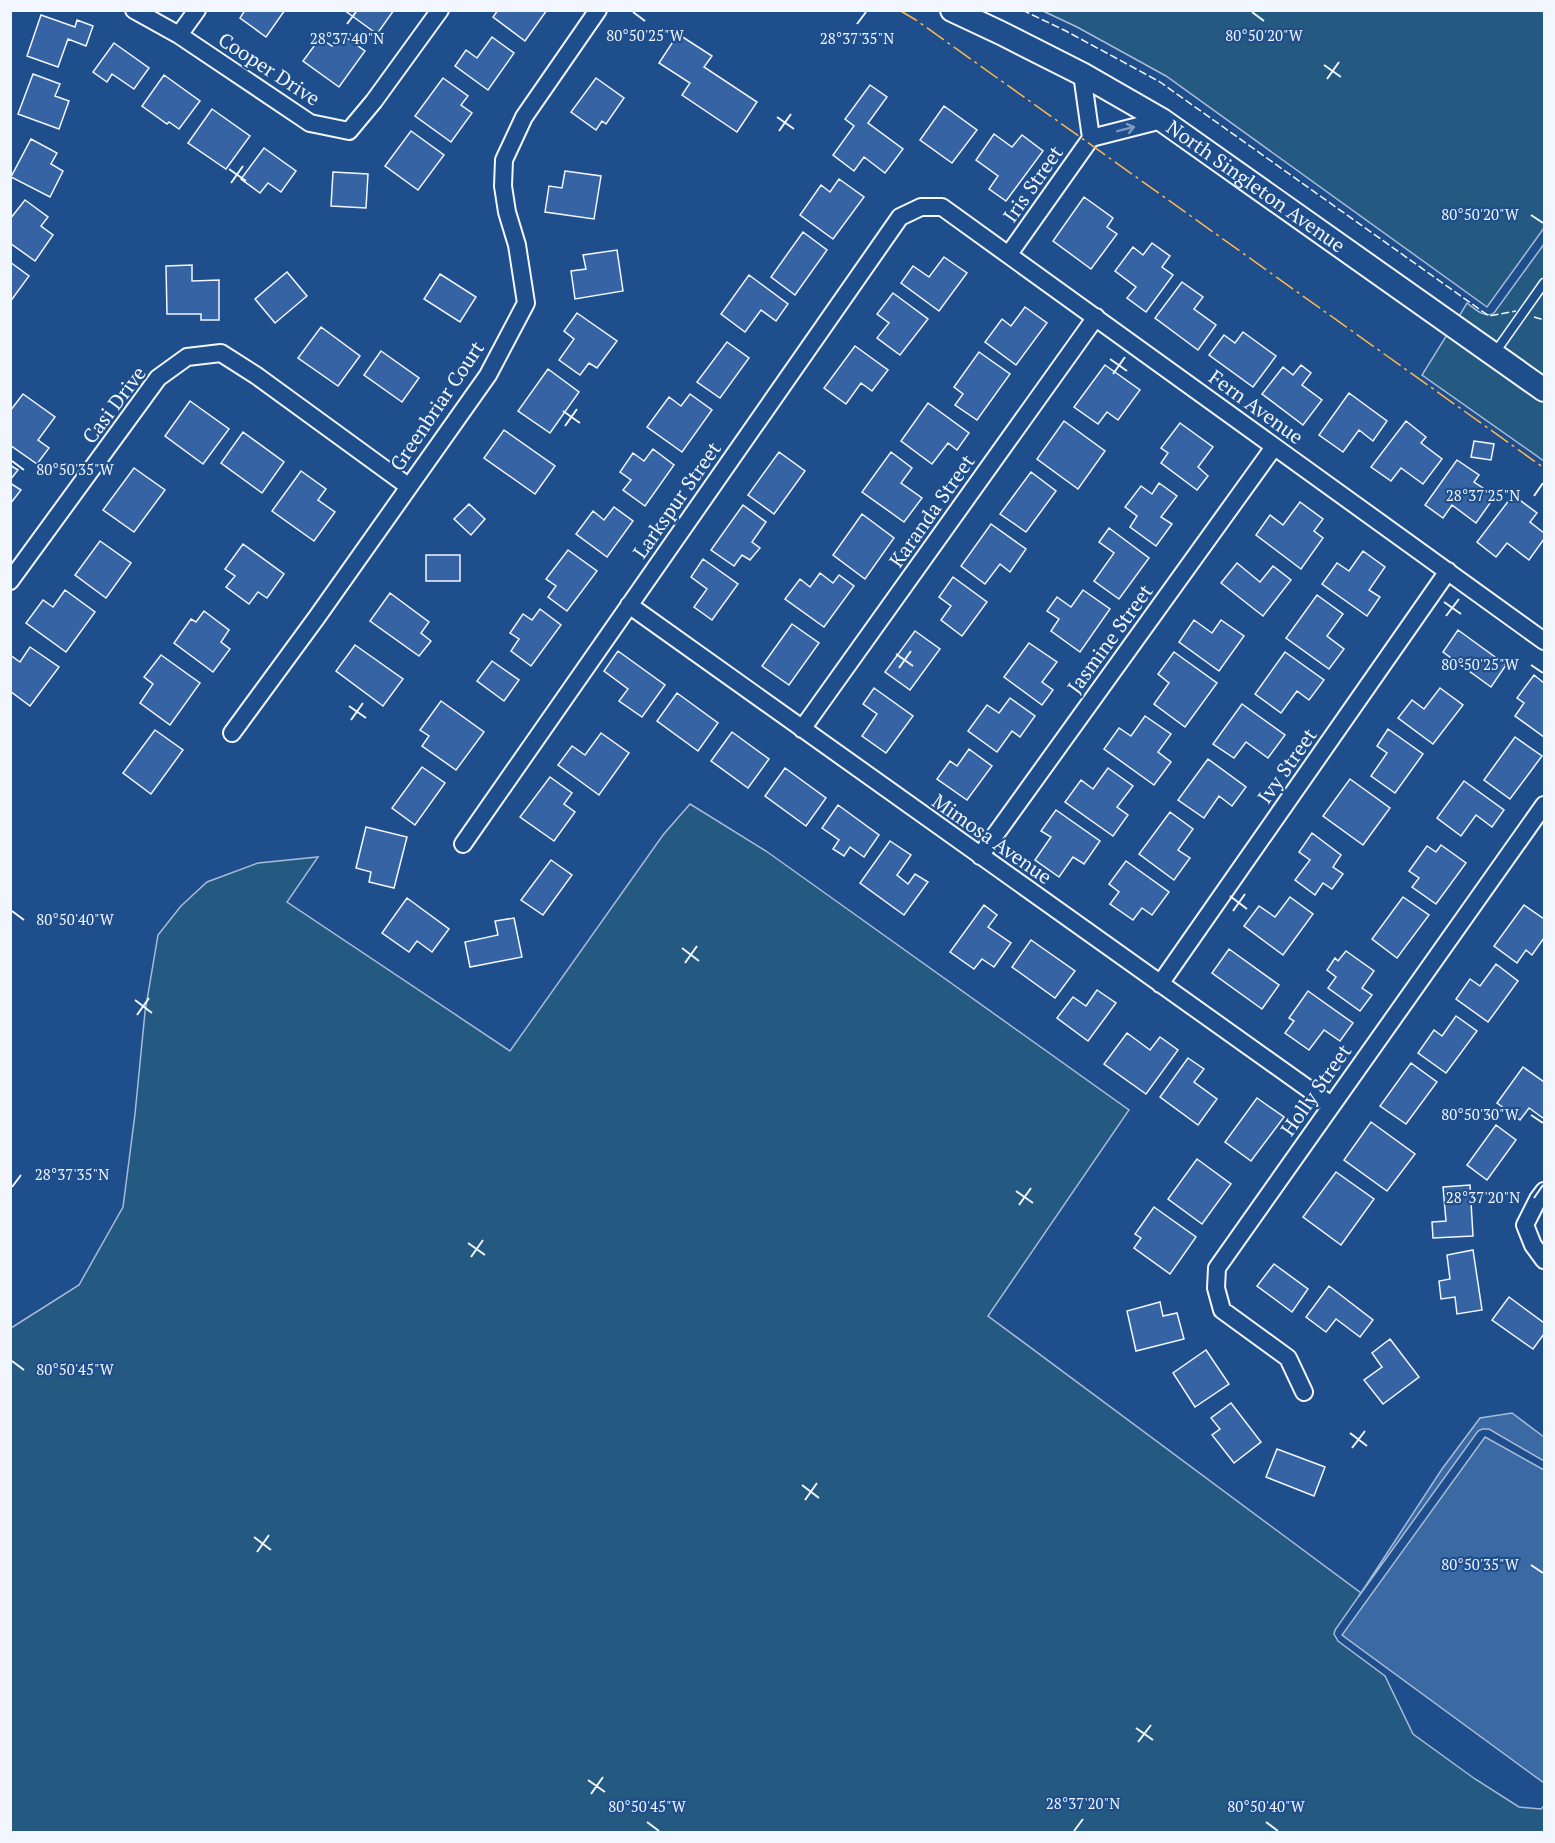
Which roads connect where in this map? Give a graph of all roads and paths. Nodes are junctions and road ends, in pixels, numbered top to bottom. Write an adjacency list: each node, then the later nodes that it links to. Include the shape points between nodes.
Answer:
1 (134, 10): 6 (street, Cooper Drive)
2 (197, 10): 6 (street)
3 (440, 10): 6 (street, Cooper Drive, via 349,131 310,123)
4 (598, 10): 17 (street, Greenbriar Court, via 524,117 504,160 504,195 526,303 488,375)
5 (952, 10): 7 (street, North Singleton Avenue)
6 (179, 35)
7 (1082, 74): 8 (street, North Singleton Avenue); 9 (street, Iris Street)
8 (1162, 120): 9 (street, Iris Street, one-way to 8); 14 (street, North Singleton Avenue)
9 (1091, 138): 11 (street, Iris Street)
10 (942, 207): 11 (street, Fern Avenue); 20 (street, Larkspur Street, via 921,207 900,217)
11 (1009, 254): 13 (street, Fern Avenue)
12 (1545, 283): 14 (lane)
13 (1096, 317): 16 (street, Fern Avenue); 22 (street, Karanda Street)
14 (1494, 354): 15 (street, North Singleton Avenue)
15 (1536, 381)
16 (1274, 447): 18 (street, Fern Avenue); 26 (street, Jasmine Street)
17 (408, 486): 19 (street, Casi Drive, via 221,353 187,357 158,378); 23 (street, Greenbriar Court)
18 (1448, 571): 21 (street, Fern Avenue); 27 (street, Ivy Street)
19 (10, 581)
20 (629, 605): 22 (street, Mimosa Avenue); 25 (street, Larkspur Street)
21 (1545, 642)
22 (802, 729): 26 (street, Mimosa Avenue)
23 (232, 733)
24 (1545, 805): 28 (street, Holly Street)
25 (463, 844)
26 (980, 856): 27 (street, Mimosa Avenue)
27 (1160, 984): 28 (street, Mimosa Avenue)
28 (1331, 1105): 31 (street, Holly Street, via 1217,1268 1216,1288 1222,1310 1288,1358)
29 (1545, 1191): 30 (street, via 1525,1225)
30 (1545, 1260)
31 (1304, 1392)

